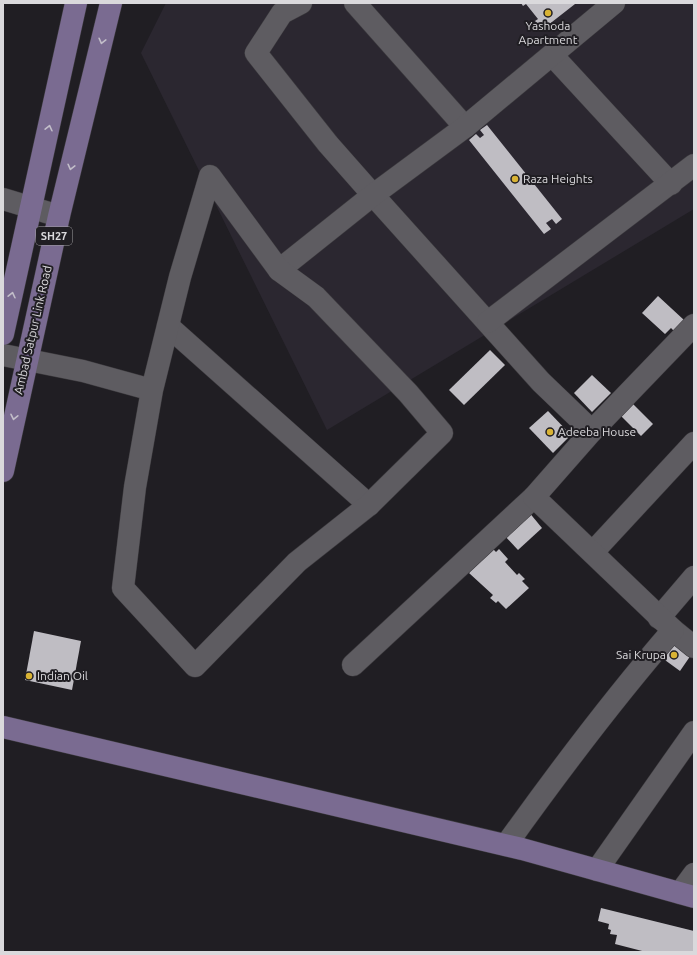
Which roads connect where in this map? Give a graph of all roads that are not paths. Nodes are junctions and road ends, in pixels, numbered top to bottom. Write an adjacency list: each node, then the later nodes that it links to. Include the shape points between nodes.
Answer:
1 (76, 3): 12 (main road, one-way to 1)
2 (111, 3): 13 (main road, Ambad Satpur Link Road / SH27, one-way to 13)
3 (301, 3): 10 (street, via 282,13 256,53)
4 (356, 3): 7 (street)
5 (614, 3): 6 (street)
6 (552, 55): 7 (street); 9 (street)
7 (465, 127): 10 (street)
8 (694, 165): 9 (street)
9 (671, 184): 15 (street)
10 (372, 195): 14 (street); 15 (street)
11 (3, 199): 12 (street)
12 (31, 207): 13 (street); 18 (main road, one-way to 12)
13 (59, 216): 20 (main road, Ambad Satpur Link Road / SH27)
14 (279, 270): 17 (street, via 210,176); 26 (street, via 316,297 408,393 442,433)
15 (488, 322): 22 (street, via 541,382)
16 (694, 325): 22 (street)
17 (168, 326): 21 (street); 26 (street)
18 (3, 334)
19 (3, 355): 20 (street)
20 (26, 360): 21 (street, via 83,370); 24 (main road, Ambad Satpur Link Road / SH27, one-way to 24)
21 (152, 390): 26 (street, via 135,487 123,588 195,666 297,562)
22 (592, 432): 25 (street)
23 (694, 443): 27 (street)
24 (3, 471)
25 (534, 497): 27 (street); 31 (street)
26 (369, 505)
27 (593, 552): 29 (street)
28 (694, 577): 29 (street)
29 (666, 624): 30 (street); 34 (street, via 631,678 552,780)
30 (694, 647)
31 (353, 665)
32 (3, 726): 34 (main road)
33 (694, 732): 35 (street)
34 (506, 845): 35 (main road)
35 (597, 870): 37 (main road)
36 (694, 874): 37 (street)
37 (687, 895)

